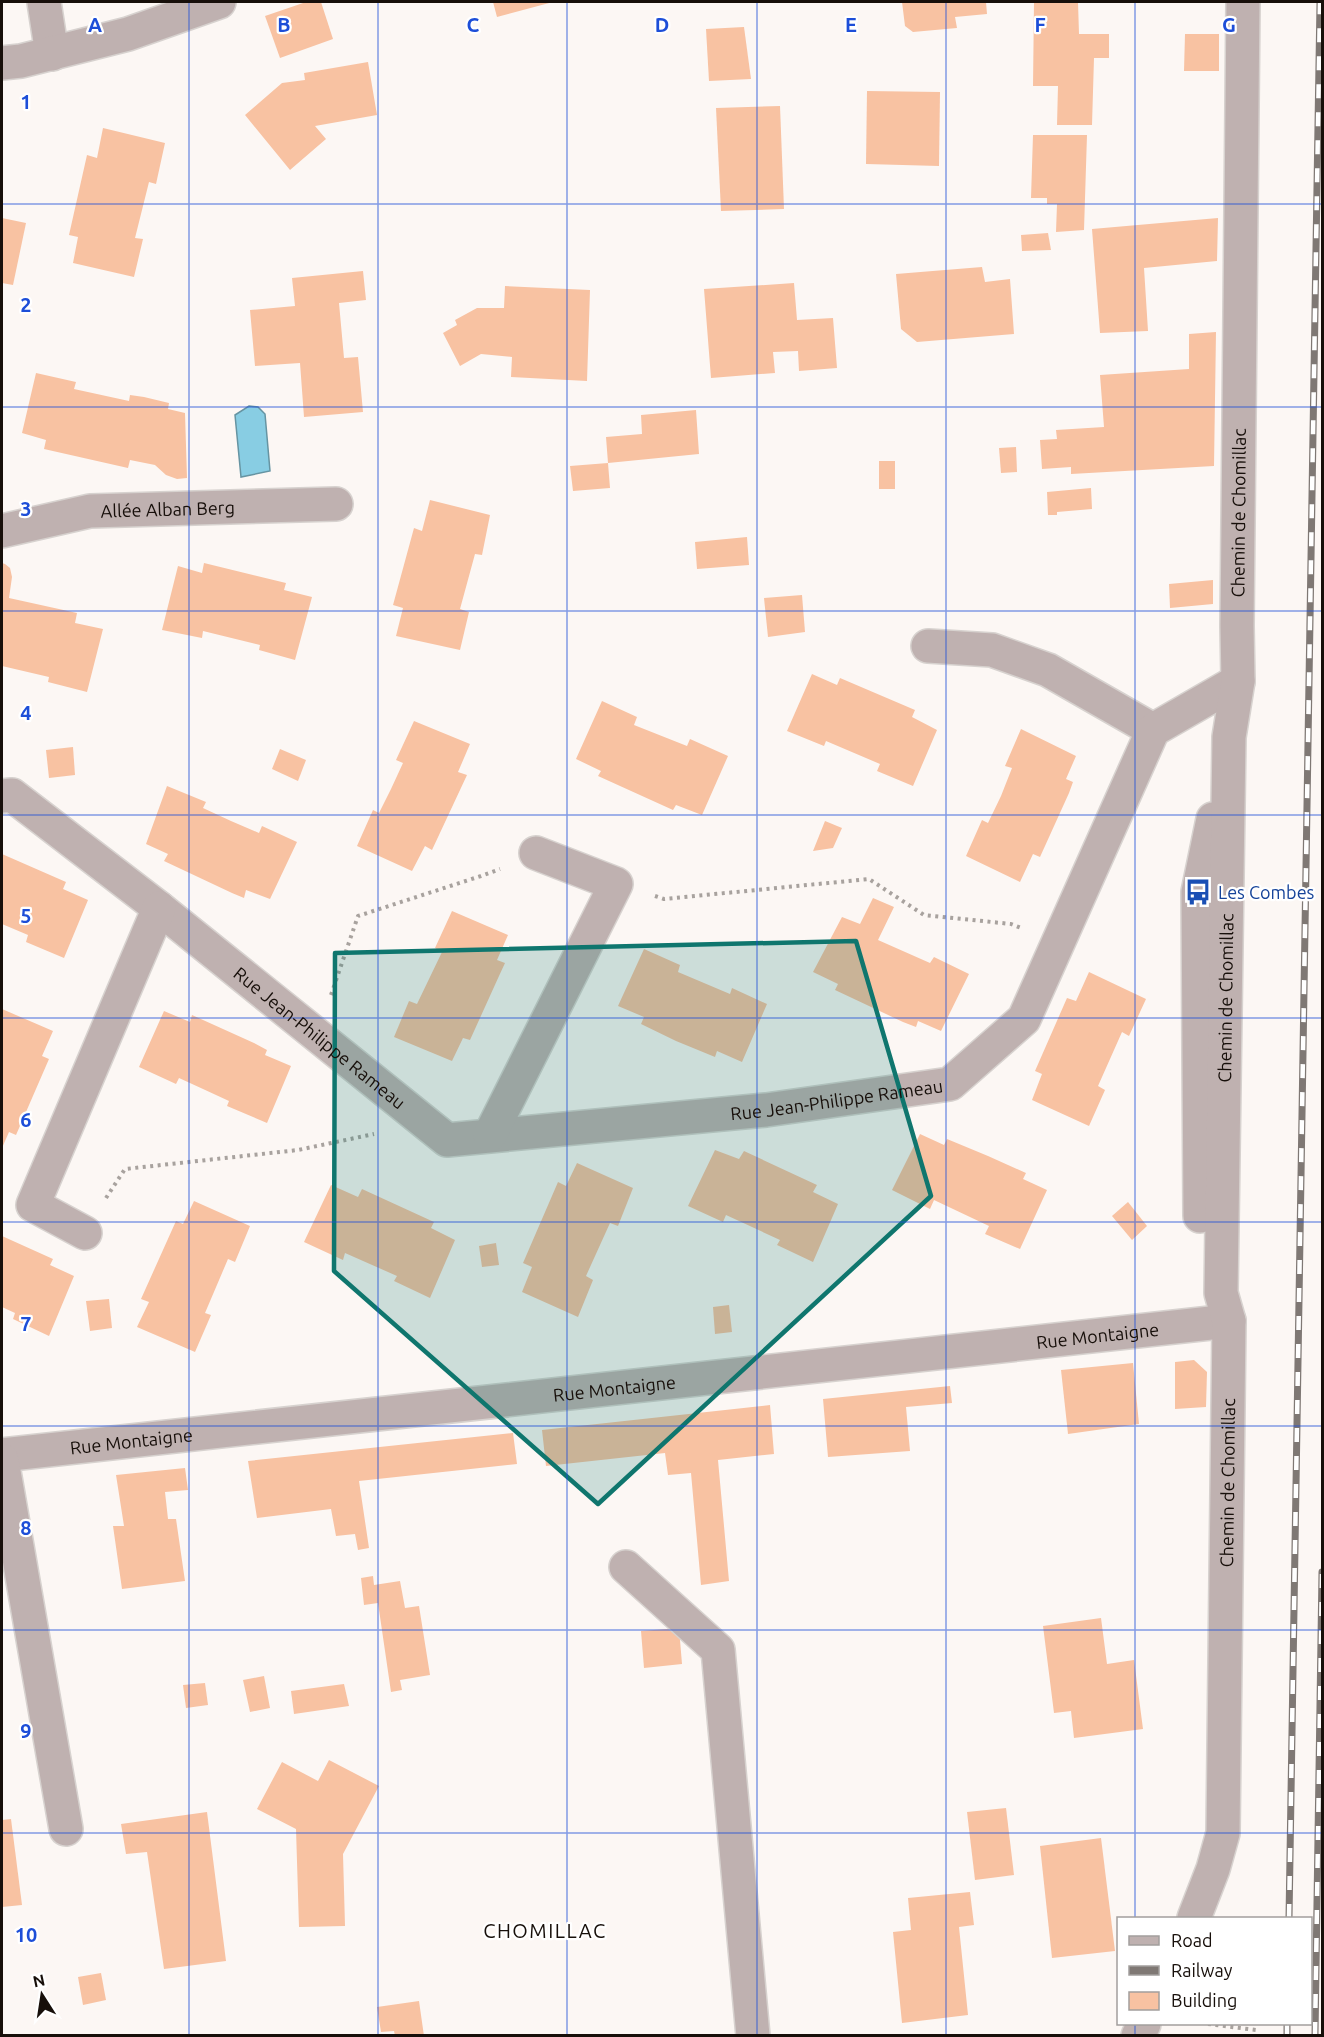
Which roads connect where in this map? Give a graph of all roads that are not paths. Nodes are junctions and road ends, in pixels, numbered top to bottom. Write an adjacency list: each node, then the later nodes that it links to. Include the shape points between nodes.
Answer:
1 (44, 2): 5 (street)
2 (219, 2): 4 (street)
3 (1243, 2): 10 (street, Chemin de Chomillac)
4 (178, 9): 5 (street, via 128,34)
5 (52, 54): 6 (street)
6 (2, 63)
7 (336, 504): 8 (street, Allée Alban Berg, via 90,511)
8 (2, 531)
9 (928, 646): 11 (street, via 992,650 1048,670)
10 (1238, 681): 11 (street); 17 (street, Chemin de Chomillac, via 1229,737)
11 (1153, 730): 15 (street, Rue Jean-Philippe Rameau, via 1024,1020 950,1084 766,1110)
12 (2, 796): 14 (street, Rue Jean-Philippe Rameau, via 12,795)
13 (536, 853): 15 (street, via 616,884)
14 (159, 908): 15 (street, Rue Jean-Philippe Rameau, via 447,1140); 16 (street, via 33,1205)
15 (490, 1134)
16 (85, 1233)
17 (1225, 1307): 18 (street, Rue Montaigne); 22 (street, Chemin de Chomillac, via 1223,1833 1214,1869)
18 (2, 1455)
19 (2, 1460): 21 (street)
20 (626, 1568): 23 (street, via 718,1650)
21 (66, 1830)
22 (1194, 1917)
23 (753, 2036)

